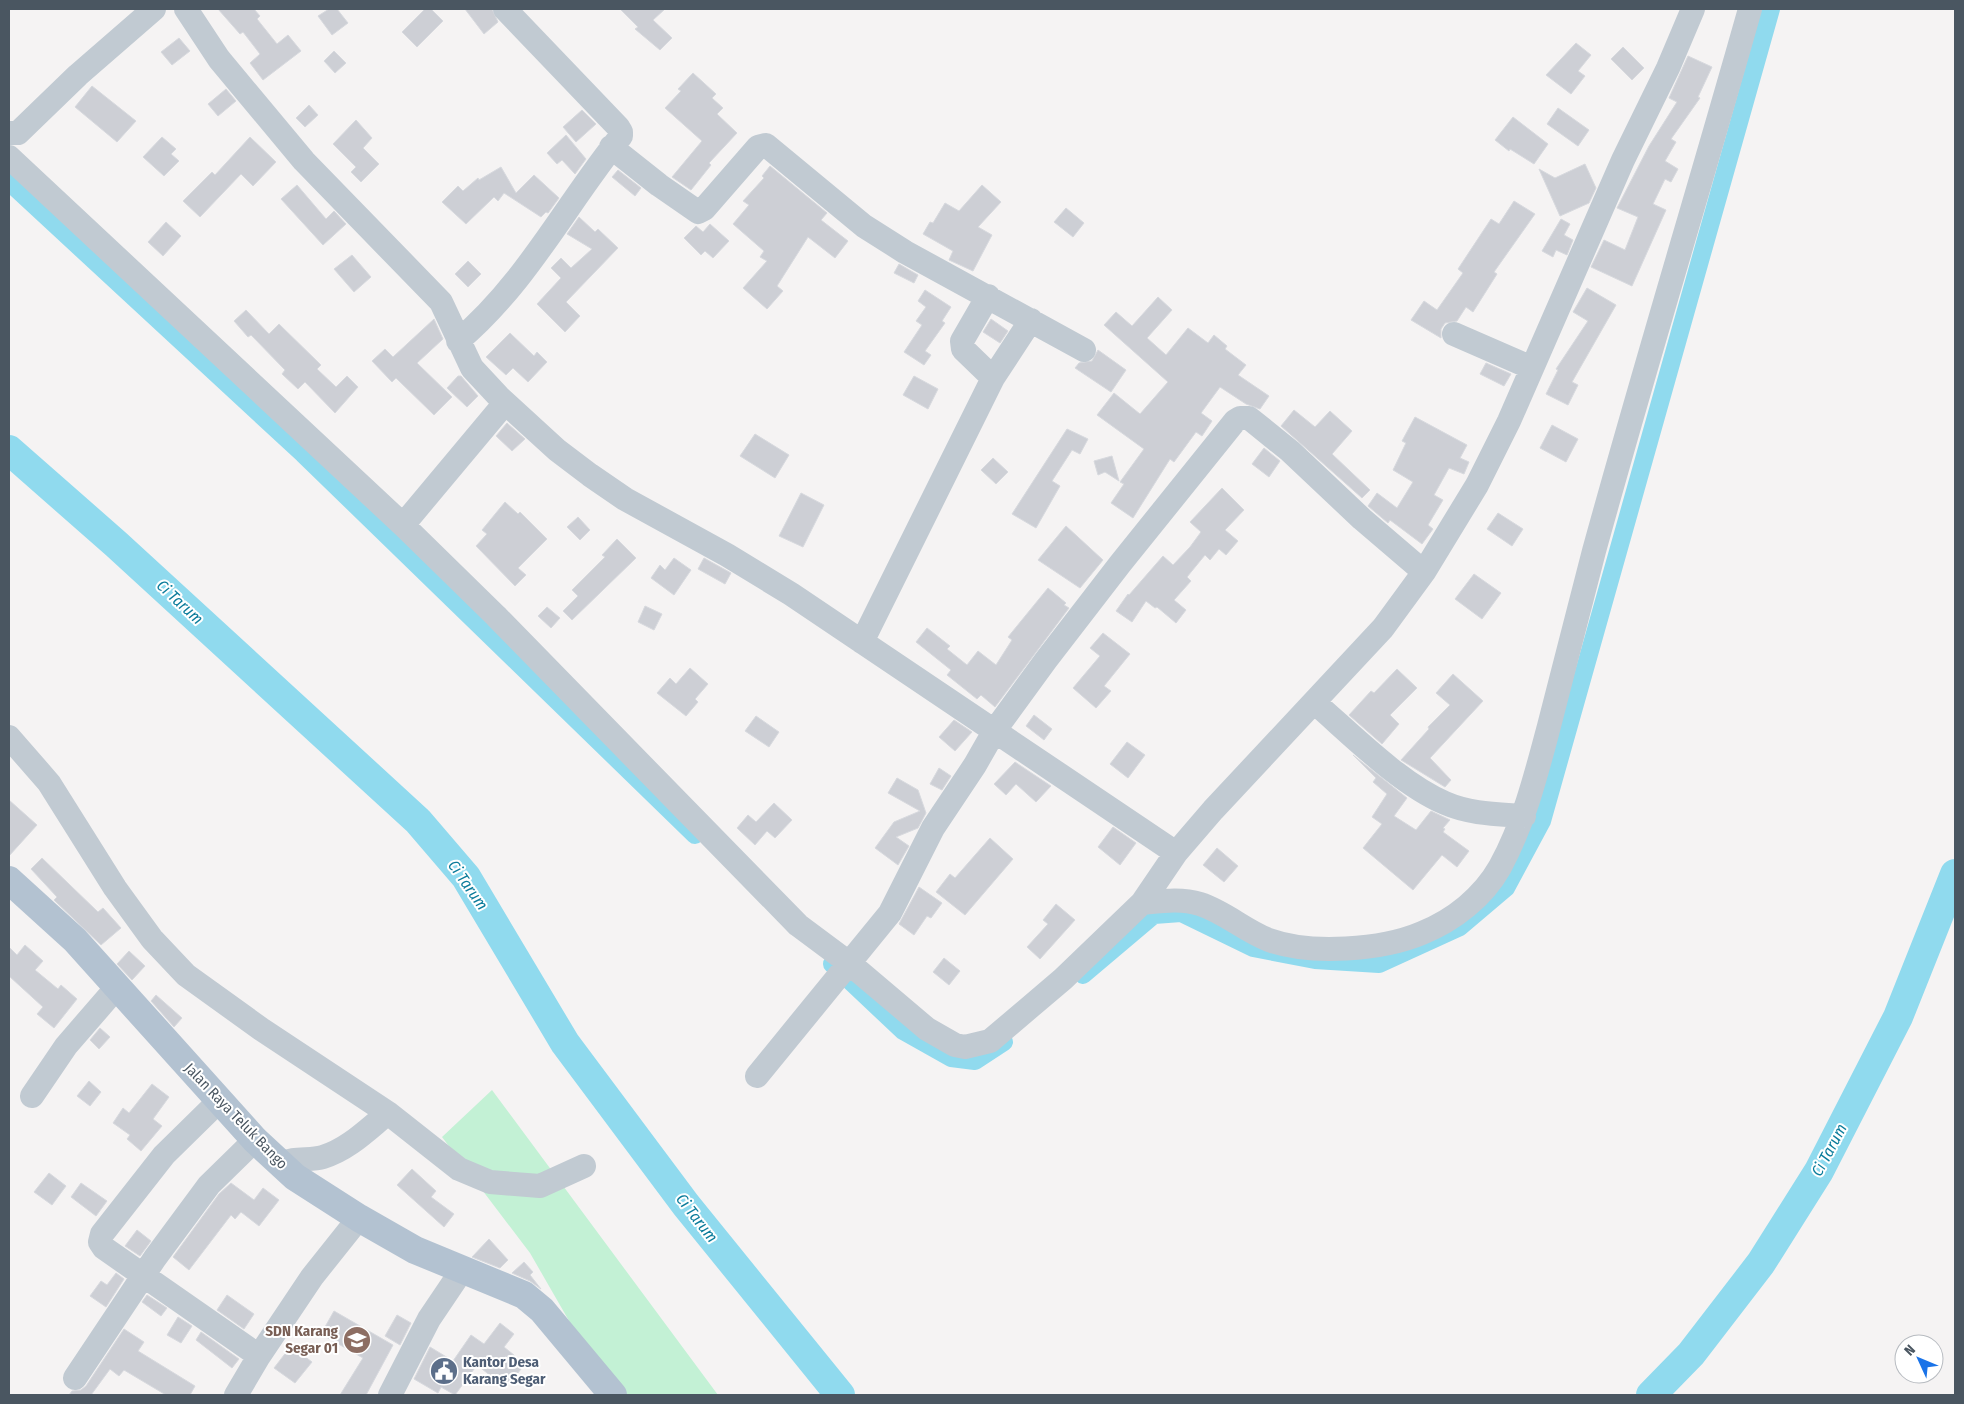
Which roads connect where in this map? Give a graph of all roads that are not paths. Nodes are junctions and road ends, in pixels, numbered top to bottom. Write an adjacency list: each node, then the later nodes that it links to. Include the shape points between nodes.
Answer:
1 (154, 9): 6 (street, via 18,133)
2 (186, 9): 12 (street, via 219,59 304,161 441,302)
3 (505, 9): 7 (street, via 621,132)
4 (1693, 9): 14 (street)
5 (1750, 9): 23 (street, via 1594,553)
6 (9, 133)
7 (612, 147): 9 (street, via 698,212 758,147 766,145 864,226); 12 (street, via 513,285 481,322)
8 (9, 157): 17 (street)
9 (988, 296): 10 (street); 15 (street, via 962,341 963,350)
10 (1031, 320): 13 (street); 15 (street)
11 (1454, 334): 14 (street)
12 (458, 341): 16 (street, via 472,368)
13 (1084, 350)
14 (1532, 368): 18 (street, via 1477,485)
15 (993, 378): 19 (street)
16 (505, 403): 17 (street); 19 (street, via 590,476 762,576)
17 (403, 525): 27 (street, via 798,925)
18 (1424, 572): 20 (street, via 1383,628); 21 (street, via 1290,451 1248,418 1240,418 1120,564)
19 (862, 642): 21 (street)
20 (1314, 702): 23 (street, via 1417,788 1445,803 1480,813); 24 (street)
21 (995, 730): 24 (street); 27 (street, via 933,828 890,913)
22 (9, 737): 32 (street, via 49,783 115,888 169,959 261,1029)
23 (1524, 816): 26 (street, via 1499,867 1484,890 1468,905 1421,934 1376,945 1294,946 1268,940 1200,904 1175,900)
24 (1176, 853): 26 (street)
25 (9, 880): 28 (main road, Jalan Raya Teluk Bango, via 75,940)
26 (1142, 903): 27 (street, via 1063,979 990,1041 976,1046 955,1046 927,1029)
27 (849, 963): 29 (street)
28 (117, 987): 30 (street, via 66,1046); 31 (main road, Jalan Raya Teluk Bango)
29 (757, 1076)
30 (32, 1096)
31 (219, 1101): 33 (main road, Jalan Raya Teluk Bango); 38 (street, via 164,1155 100,1237 104,1248)
32 (388, 1113): 34 (street, via 336,1152); 35 (street, via 459,1169 490,1182 540,1186)
33 (255, 1140): 34 (main road, Jalan Raya Teluk Bango); 38 (street, via 209,1185)
34 (281, 1164): 36 (main road, Jalan Raya Teluk Bango)
35 (584, 1166)
36 (359, 1218): 37 (main road, Jalan Raya Teluk Bango, via 415,1250); 39 (street, via 312,1277)
37 (462, 1270): 42 (street, via 429,1319); 43 (main road, Jalan Raya Teluk Bango, via 513,1289 535,1303)
38 (143, 1277): 39 (street); 40 (street)
39 (259, 1356): 41 (street)
40 (75, 1378)
41 (236, 1395)
42 (390, 1395)
43 (612, 1395)

